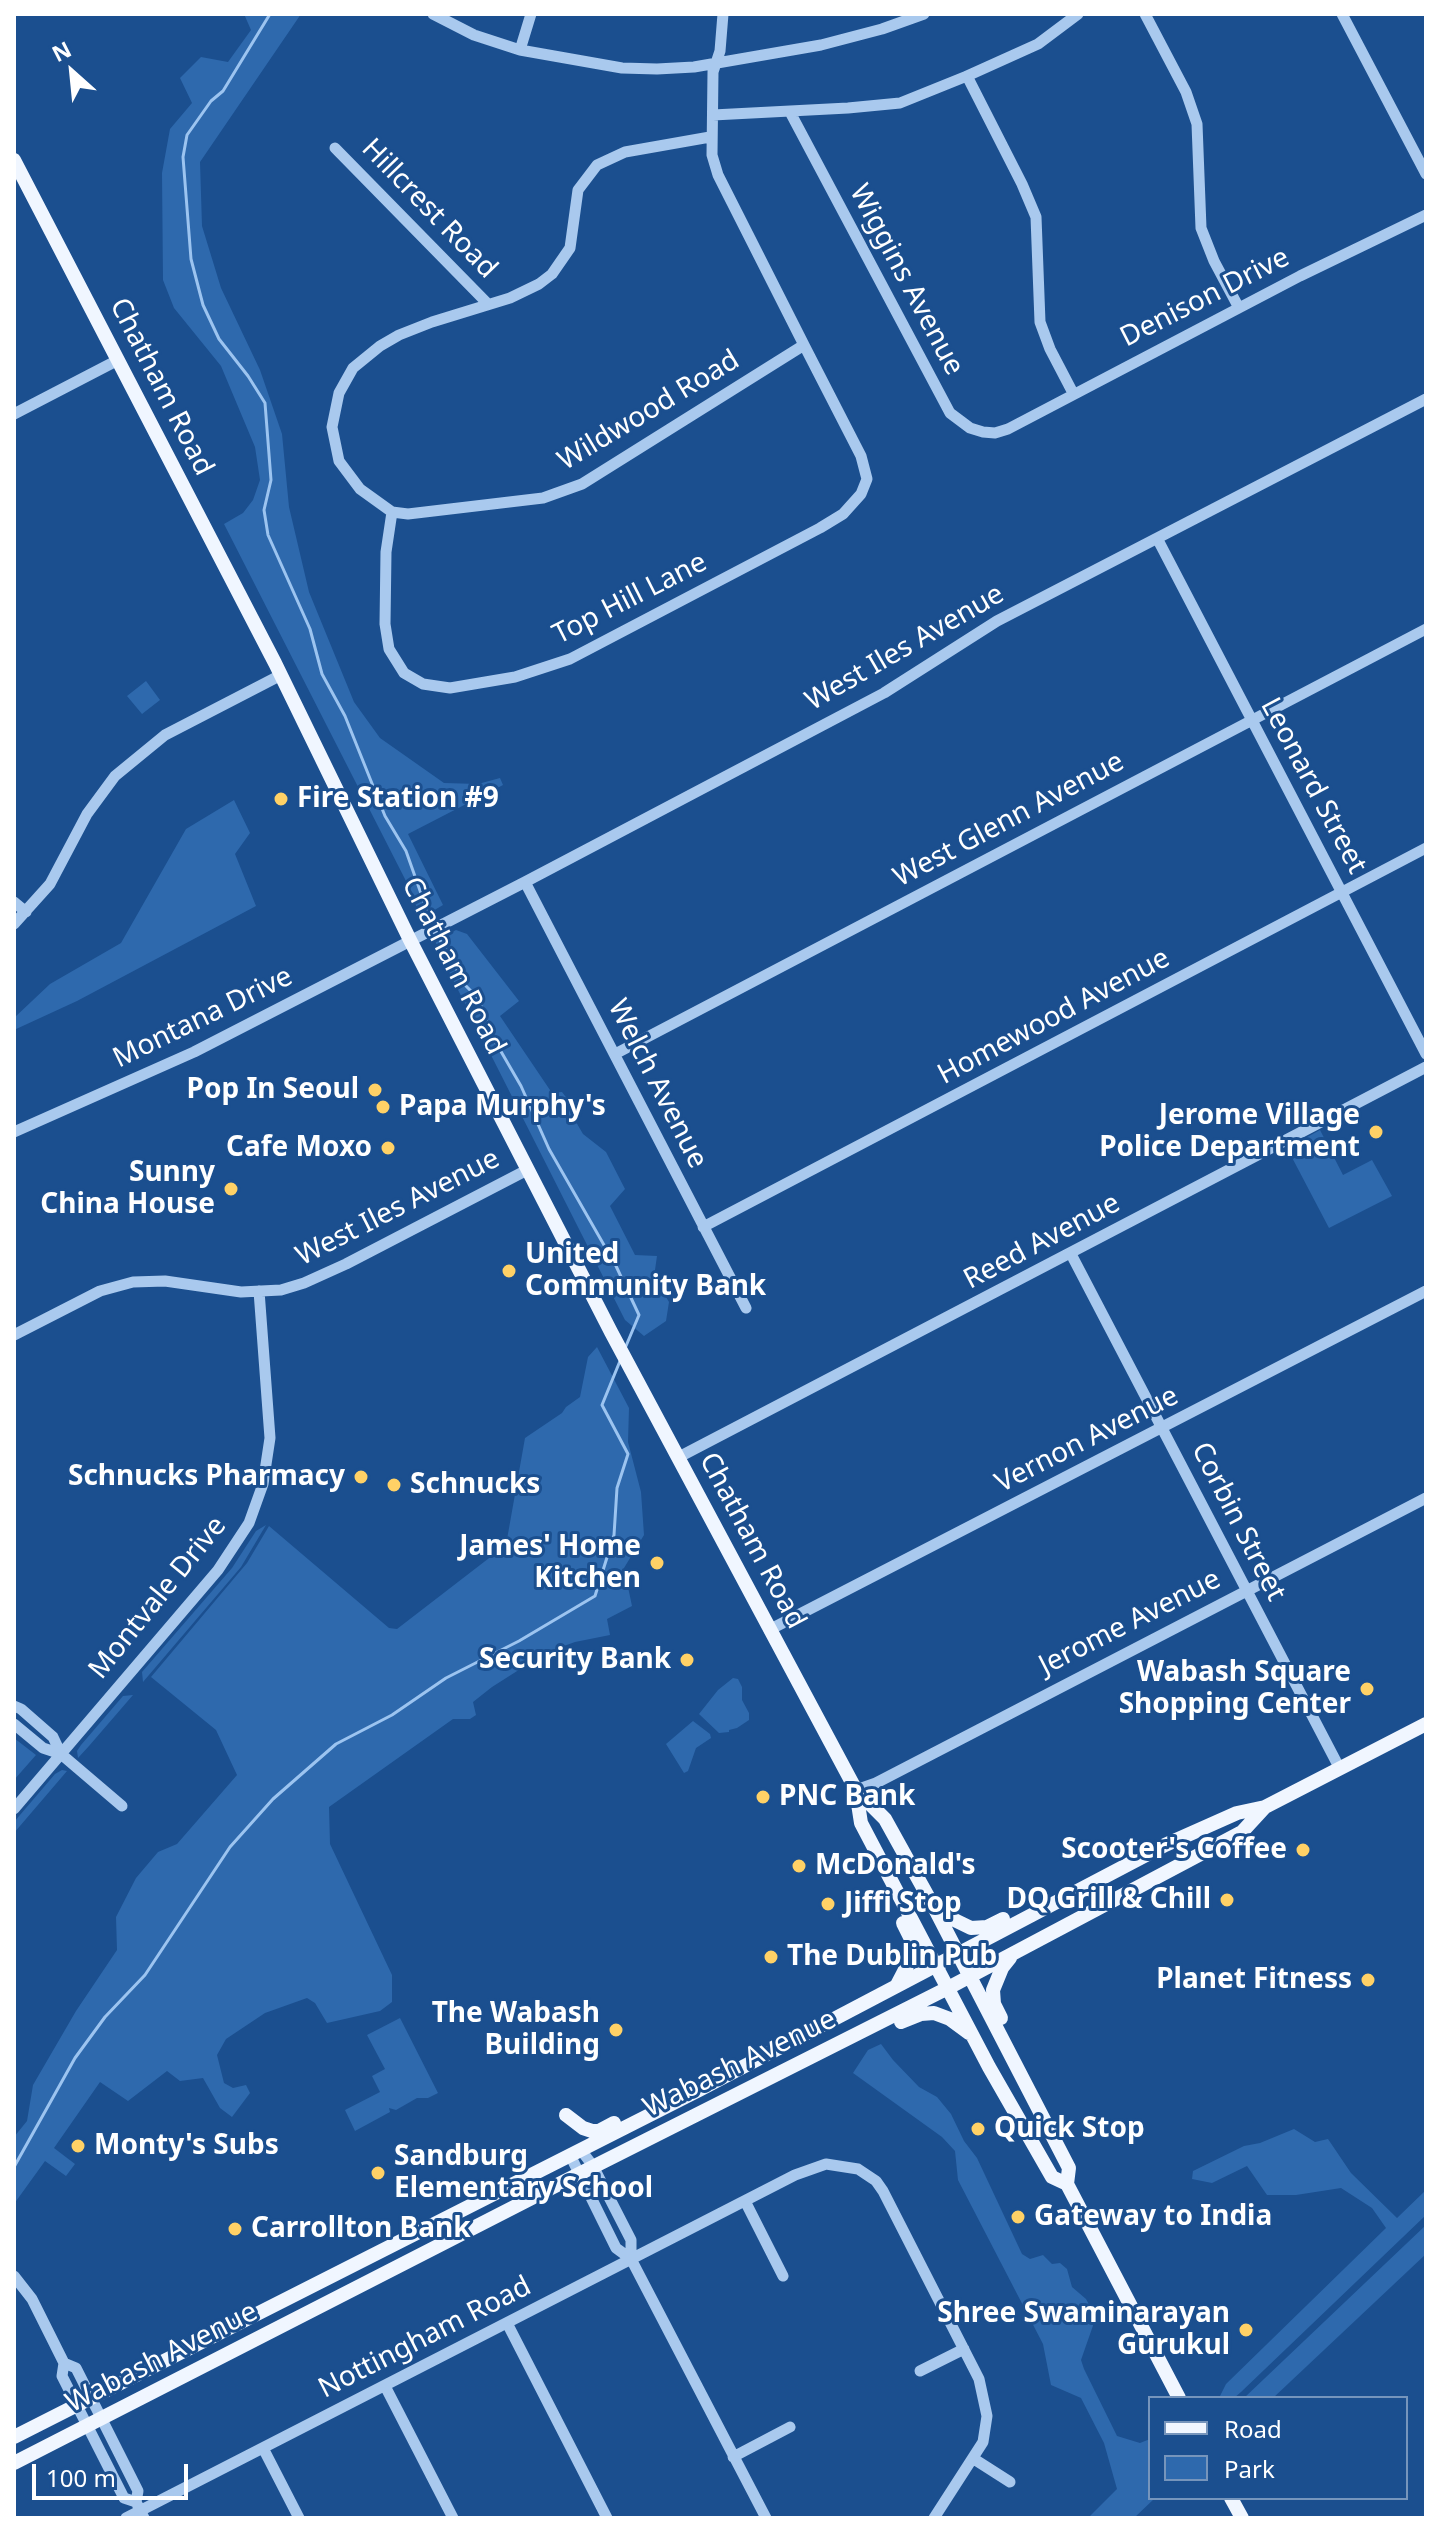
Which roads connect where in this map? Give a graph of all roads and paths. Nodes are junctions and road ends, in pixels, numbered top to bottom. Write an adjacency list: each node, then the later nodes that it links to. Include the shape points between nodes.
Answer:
1 (433, 14): 8 (street)
2 (531, 14): 8 (street)
3 (723, 14): 9 (street)
4 (924, 14): 9 (street, via 821,45)
5 (1078, 14): 10 (street, via 1038,44)
6 (1145, 14): 20 (street, via 1197,124 1201,228)
7 (1342, 14): 16 (street)
8 (520, 50): 9 (street, via 622,68)
9 (716, 63): 12 (street)
10 (967, 76): 11 (street, via 900,103); 23 (street, via 1036,217 1040,322)
11 (790, 112): 12 (street); 26 (street, Wiggins Avenue, via 950,413 970,428 995,433)
12 (713, 115): 13 (street)
13 (710, 137): 19 (street, via 625,152 597,165 578,190 570,248 552,274); 21 (street, via 718,175)
14 (335, 148): 19 (street, Hillcrest Road)
15 (14, 160): 17 (main road, Chatham Road)
16 (1426, 174)
17 (19, 181): 22 (main road, Chatham Road)
18 (1426, 215): 20 (street, Denison Drive)
19 (488, 304): 27 (street, via 399,335 367,356 344,381 332,415 339,461 360,489)
20 (1239, 308): 23 (street, Denison Drive)
21 (804, 345): 27 (street, Wildwood Road, via 568,490 512,503); 27 (street, Top Hill Lane, via 861,456 867,479 861,494 820,528 570,659 515,677 450,688 423,684 404,673 389,649 385,624)
22 (118, 360): 25 (street); 30 (main road, Chatham Road)
23 (1073, 393): 26 (street, Denison Drive)
24 (1426, 399): 28 (street, West Iles Avenue)
25 (14, 414)
26 (1008, 429)
27 (392, 512)
28 (1158, 540): 31 (street, Leonard Street); 33 (street, West Iles Avenue, via 997,621 884,693)
29 (1426, 629): 31 (street, West Glenn Avenue)
30 (281, 675): 36 (street, via 165,735 115,776 87,814 50,884); 38 (main road, Chatham Road)
31 (1252, 720): 34 (street, Leonard Street); 39 (street, West Glenn Avenue)
32 (1426, 848): 34 (street, Homewood Avenue)
33 (525, 882): 38 (street, West Iles Avenue); 39 (street, Welch Avenue)
34 (1342, 892): 40 (street, Leonard Street); 44 (street, Homewood Avenue)
35 (14, 902): 36 (street)
36 (26, 912): 37 (street)
37 (14, 924)
38 (410, 940): 42 (street, Montana Drive, via 194,1052); 43 (main road, Chatham Road)
39 (615, 1054): 44 (street, Welch Avenue)
40 (1426, 1054)
41 (1426, 1067): 45 (street, Reed Avenue)
42 (14, 1132)
43 (527, 1170): 46 (street, West Iles Avenue, via 321,1276 281,1290); 51 (main road, Chatham Road)
44 (703, 1227): 48 (street, Welch Avenue)
45 (1071, 1254): 50 (street, Corbin Street); 51 (street, Reed Avenue)
46 (259, 1291): 49 (street, West Iles Avenue, via 133,1282 100,1291); 58 (street, Montvale Drive, via 271,1426 267,1466 254,1510 229,1555)
47 (1426, 1291): 50 (street, Vernon Avenue)
48 (746, 1308)
49 (14, 1335)
50 (1163, 1429): 53 (street, Corbin Street); 54 (street, Vernon Avenue)
51 (679, 1457): 54 (main road, Chatham Road)
52 (1426, 1498): 53 (street, Jerome Avenue)
53 (1246, 1590): 59 (street, Corbin Street); 60 (street, Jerome Avenue)
54 (769, 1630): 60 (main road, Chatham Road)
55 (14, 1706): 58 (street, via 53,1737)
56 (14, 1724): 58 (street, via 43,1748)
57 (1426, 1724): 59 (main road, Wabash Avenue)
58 (61, 1754): 61 (street); 63 (street, Montvale Drive)
59 (1340, 1769): 62 (main road, Wabash Avenue)
60 (856, 1790): 64 (main road, Chatham Road); 66 (main road, Chatham Road, via 885,1819)
61 (122, 1806)
62 (1265, 1807): 65 (main road, Wabash Avenue, via 1237,1813 1165,1845); 67 (main road, Wabash Avenue, via 1242,1832)
63 (14, 1809)
64 (867, 1834): 69 (main road, Chatham Road); 71 (main road, via 875,1867 911,1939 909,1962)
65 (1052, 1904): 66 (main road, via 1032,1904 980,1928); 68 (main road, Wabash Avenue)
66 (936, 1911): 68 (main road, Chatham Road)
67 (1015, 1952): 70 (main road, Wabash Avenue); 74 (main road, via 996,1982 994,2004 1024,2062)
68 (958, 1953): 69 (main road, Wabash Avenue); 70 (main road, Chatham Road)
69 (936, 1965): 71 (main road, Wabash Avenue); 72 (main road, Chatham Road)
70 (970, 1977): 72 (main road, Wabash Avenue); 74 (main road, Chatham Road)
71 (897, 1985): 75 (main road, Wabash Avenue)
72 (948, 1988): 73 (main road, Chatham Road); 76 (main road, Wabash Avenue)
73 (973, 2037): 76 (main road, via 941,2015 921,2014 782,2083); 81 (main road, Chatham Road, via 1052,2177)
74 (1024, 2081): 81 (main road, Chatham Road, via 1069,2168)
75 (699, 2090): 77 (main road, via 667,2096 599,2131 583,2128); 78 (main road, Wabash Avenue)
76 (744, 2091): 79 (main road, Wabash Avenue)
77 (566, 2115)
78 (575, 2152): 79 (street); 80 (street); 92 (main road, Wabash Avenue)
79 (593, 2166): 80 (main road, Wabash Avenue); 83 (street, via 631,2240)
80 (579, 2173): 83 (street, via 616,2248); 94 (main road, Wabash Avenue)
81 (1067, 2184): 91 (main road, Chatham Road)
82 (745, 2201): 83 (street, Nottingham Road); 85 (street); 87 (street, Nottingham Road, via 826,2164 866,2174 890,2201)
83 (631, 2259): 86 (street, Nottingham Road); 98 (street)
84 (14, 2276): 88 (street, via 32,2299)
85 (783, 2276)
86 (507, 2323): 90 (street, Nottingham Road); 107 (street)
87 (964, 2349): 89 (street); 99 (street, Nottingham Road, via 979,2379 987,2416)
88 (64, 2363): 92 (street, via 76,2368); 93 (street, via 62,2376)
89 (920, 2371)
90 (385, 2386): 97 (street, Nottingham Road); 106 (street)
91 (1178, 2396)
92 (91, 2398): 93 (main road, Wabash Avenue); 94 (street)
93 (77, 2405): 94 (street); 96 (main road, Wabash Avenue)
94 (94, 2421): 100 (main road, Wabash Avenue); 103 (street, via 124,2498)
95 (790, 2427): 98 (street)
96 (14, 2437)
97 (263, 2448): 103 (street, Nottingham Road); 105 (street)
98 (733, 2457): 108 (street)
99 (974, 2459): 101 (street); 109 (street, Nottingham Road)
100 (14, 2463)
101 (1010, 2482)
102 (1232, 2500): 110 (main road)
103 (140, 2510): 104 (street, Nottingham Road)
104 (126, 2518)
105 (299, 2518)
106 (453, 2518)
107 (607, 2518)
108 (766, 2518)
109 (934, 2518)
110 (1242, 2518)

